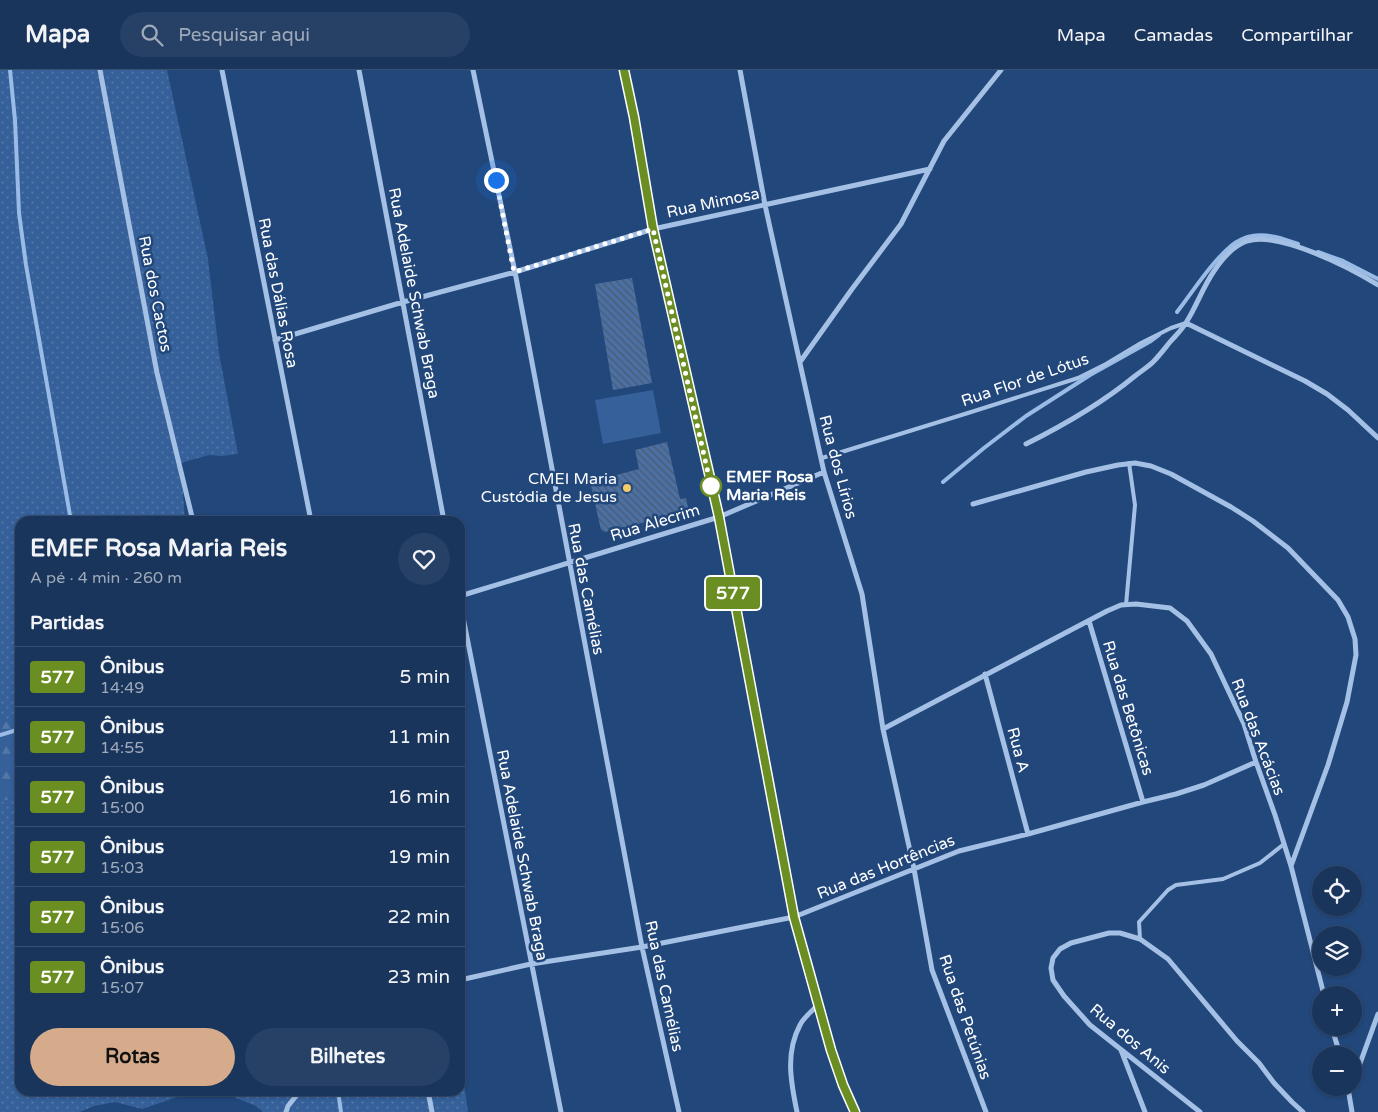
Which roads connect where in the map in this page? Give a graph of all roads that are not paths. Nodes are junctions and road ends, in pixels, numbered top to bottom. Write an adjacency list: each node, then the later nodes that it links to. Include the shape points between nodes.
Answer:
1 (100, 70): 23 (street, Rua dos Cactos, via 157,373)
2 (222, 70): 15 (street, Rua das Dálias Rosa)
3 (359, 70): 13 (street, Rua Adelaide Schwab Braga)
4 (473, 70): 11 (street, Rua das Camélias)
5 (624, 70): 10 (street)
6 (740, 70): 9 (street, Rua dos Lírios)
7 (1001, 70): 8 (street, via 944,141)
8 (930, 169): 9 (street, Rua Mimosa); 16 (street, via 901,224)
9 (765, 205): 10 (street, Rua Mimosa); 16 (street, Rua dos Lírios)
10 (653, 229): 11 (street, Rua Mimosa); 26 (street)
11 (514, 272): 13 (street, Rua Mimosa); 27 (street, Rua das Camélias)
12 (1378, 285): 14 (street, via 1356,272 1292,245 1274,240 1247,241 1234,248 1221,262)
13 (403, 302): 15 (street, Rua Mimosa); 25 (street, Rua Adelaide Schwab Braga)
14 (1186, 323): 17 (street, via 1305,381 1348,410); 18 (street, via 1153,362 1124,386); 19 (lane, Rua Flor de Lótus, via 1141,343 1078,378)
15 (275, 340): 24 (street, Rua das Dálias Rosa)
16 (800, 362): 19 (street, Rua dos Lírios)
17 (1378, 438)
18 (1026, 444)
19 (822, 458): 21 (street, Rua dos Lírios)
20 (1129, 463): 22 (street); 29 (lane, via 1135,505); 38 (street, via 1151,466 1171,474 1253,521 1288,548 1316,576 1338,600 1348,617 1356,655 1347,702 1328,766)
21 (824, 472): 26 (street, Rua Alecrim); 33 (street, Rua dos Lírios, via 862,594)
22 (973, 504)
23 (191, 516)
24 (310, 516)
25 (443, 516)
26 (719, 517): 27 (street, Rua Alecrim); 40 (street)
27 (568, 562): 28 (street, Rua Alecrim); 42 (street, Rua das Camélias)
28 (465, 594)
29 (1126, 605): 30 (street, Rua das Acácias); 34 (street, Rua das Acácias, via 1170,608 1187,621 1211,654 1244,724)
30 (1089, 621): 32 (street, Rua das Acácias); 35 (street, Rua das Betônicas)
31 (465, 627): 43 (street, Rua Adelaide Schwab Braga)
32 (985, 674): 33 (street, Rua das Acácias); 36 (street, Rua A)
33 (883, 729): 39 (street, Rua dos Lírios)
34 (1256, 762): 35 (street, Rua das Hortências, via 1204,785); 37 (street, Rua das Acácias)
35 (1143, 802): 36 (street, Rua das Hortências)
36 (1028, 834): 39 (street, Rua das Hortências, via 959,850)
37 (1284, 844): 38 (street, Rua das Acácias); 41 (lane, via 1260,863 1223,879 1176,885 1168,890 1139,922)
38 (1291, 866): 45 (street, Rua das Acácias)
39 (914, 869): 40 (street, Rua das Hortências); 59 (street, Rua das Petúnias, via 932,970)
40 (794, 917): 42 (street, Rua das Hortências); 46 (street)
41 (1140, 939): 48 (street, Rua dos Anis, via 1109,933 1081,940 1060,949 1051,968 1053,980 1064,996 1090,1024); 62 (street, via 1168,959 1274,1083)
42 (642, 948): 43 (street, Rua das Hortências); 56 (street, Rua das Camélias)
43 (531, 964): 44 (street, Rua das Hortências); 55 (street, Rua Adelaide Schwab Braga)
44 (465, 979)
45 (1322, 986)
46 (818, 1005): 57 (street, via 800,1023 790,1060); 58 (street, via 843,1085)
47 (1378, 1014): 49 (street)
48 (1120, 1048): 60 (street); 61 (street, Rua dos Anis)
49 (1362, 1058)
50 (296, 1096): 53 (street)
51 (429, 1096): 54 (street)
52 (1350, 1096): 63 (street)
53 (286, 1112)
54 (432, 1112)
55 (561, 1112)
56 (679, 1112)
57 (797, 1112)
58 (855, 1112)
59 (986, 1112)
60 (1145, 1112)
61 (1200, 1112)
62 (1304, 1112)
63 (1352, 1112)

